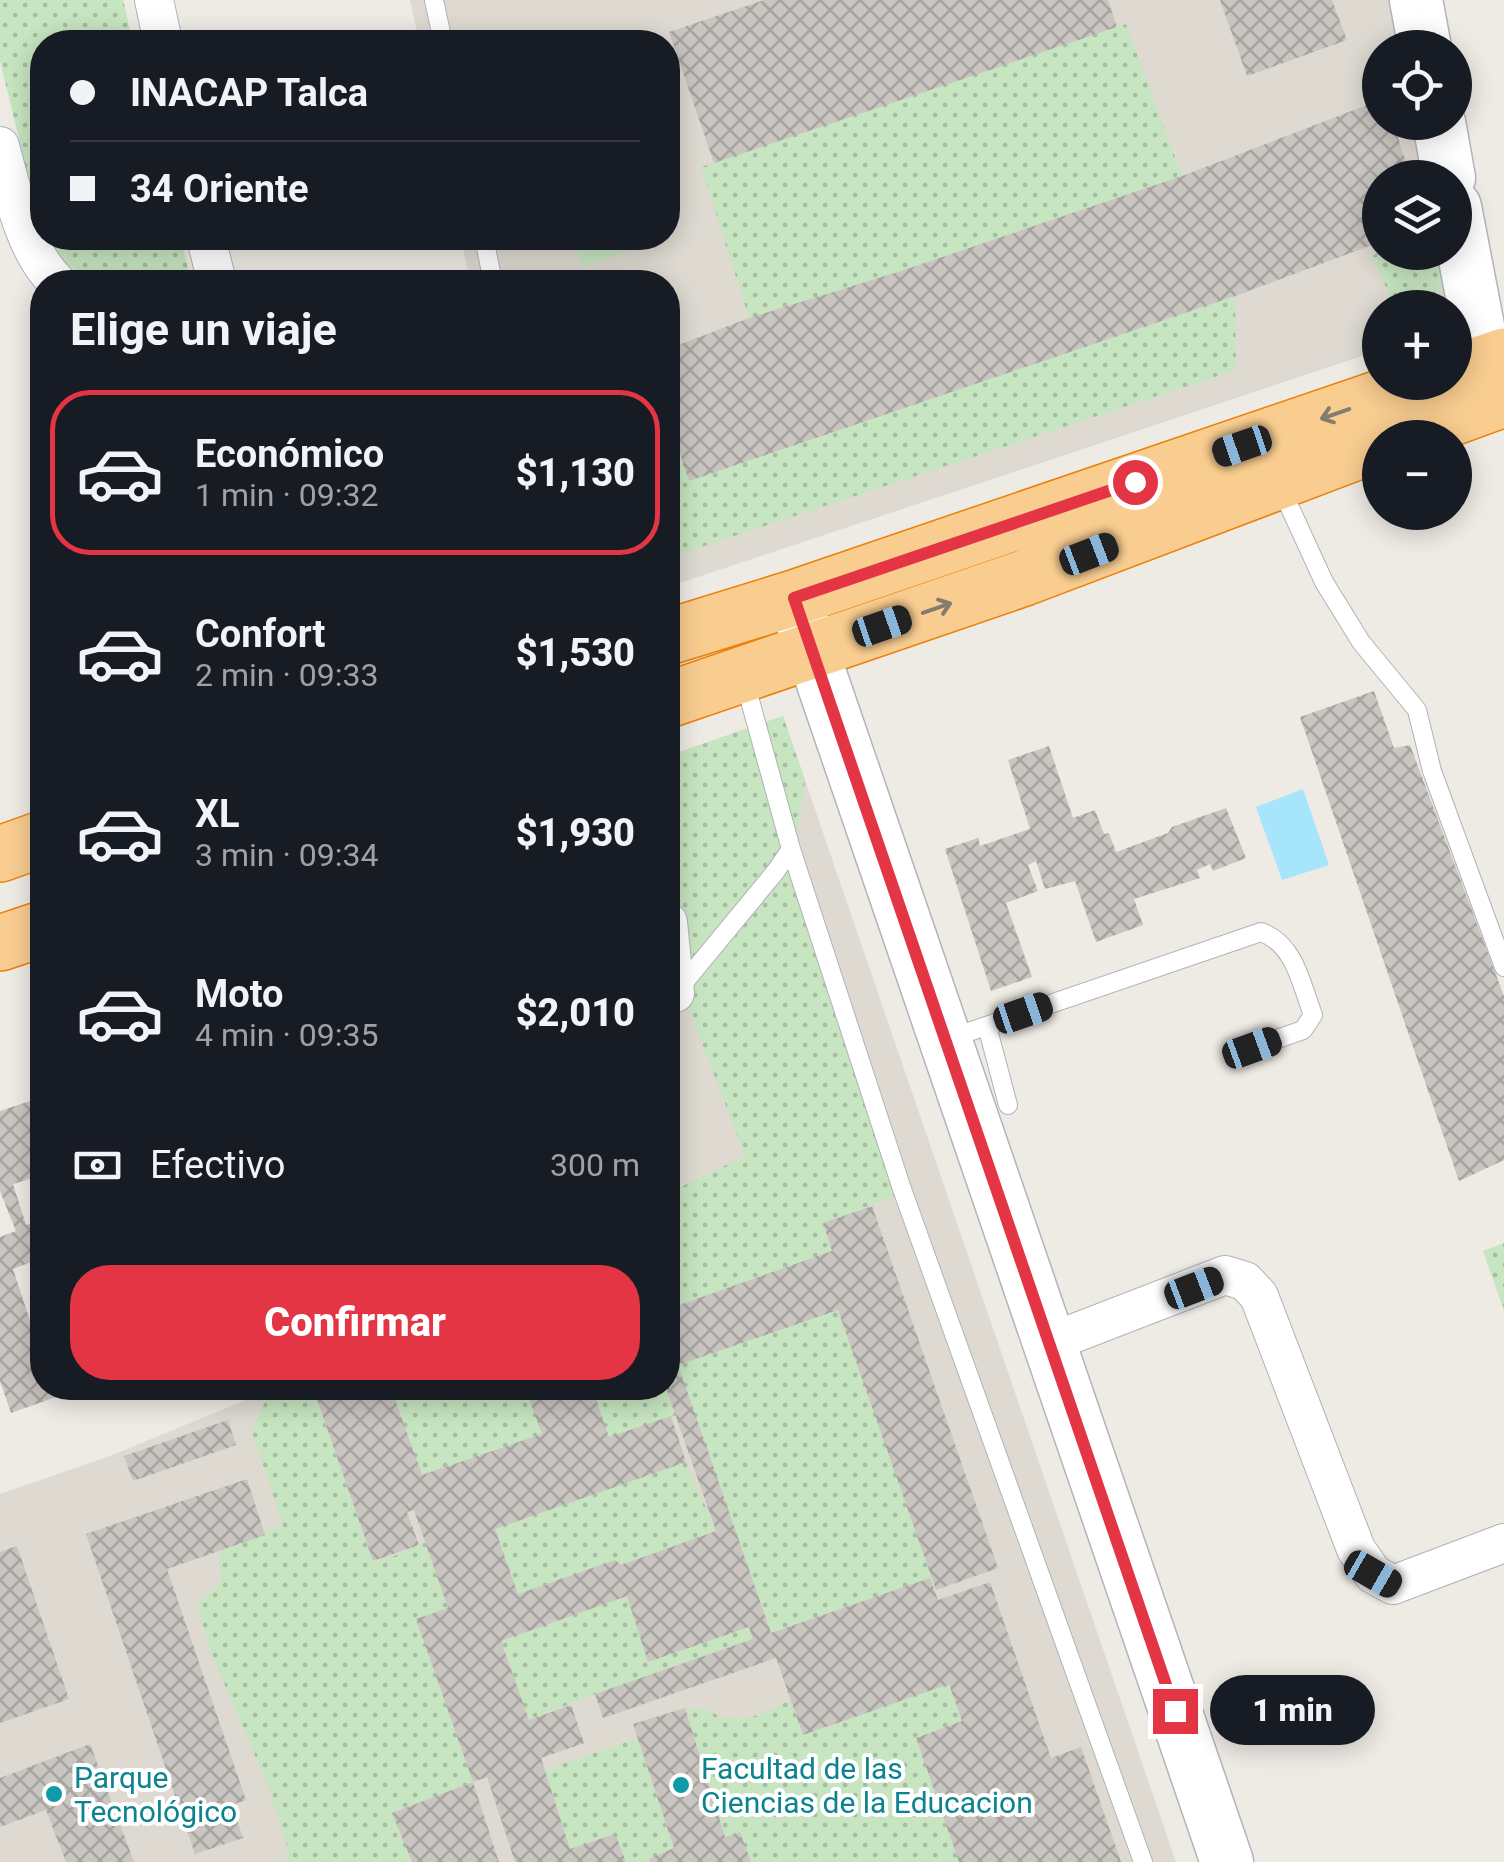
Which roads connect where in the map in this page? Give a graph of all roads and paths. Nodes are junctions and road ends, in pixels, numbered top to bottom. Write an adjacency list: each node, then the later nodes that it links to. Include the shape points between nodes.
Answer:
1 (154, 0): 4 (street)
2 (434, 0): 5 (lane)
3 (1416, 0): 6 (street)
4 (161, 30)
5 (440, 30)
6 (1422, 30)
7 (0, 146): 8 (street)
8 (30, 238)
9 (1467, 270): 10 (street)
10 (1487, 373): 12 (highway)
11 (1374, 400): 15 (highway, one-way to 15)
12 (1421, 420)
13 (1362, 451): 14 (highway)
14 (1278, 481): 18 (highway, one-way to 14); 25 (lane, via 1324,582 1361,642 1417,710 1432,771)
15 (794, 598): 17 (highway); 18 (street)
16 (680, 639): 17 (highway)
17 (735, 646): 18 (highway); 19 (highway); 21 (lane)
18 (812, 650): 27 (street)
19 (680, 690)
20 (30, 843): 22 (highway)
21 (791, 849): 26 (lane); 32 (lane, via 902,1188)
22 (0, 854)
23 (30, 933): 24 (highway)
24 (0, 943)
25 (1504, 967)
26 (680, 987)
27 (966, 1033): 28 (lane, via 1261,932 1288,950 1313,1015 1303,1030); 29 (lane); 30 (street)
28 (1252, 1048)
29 (1008, 1105)
30 (1049, 1342): 31 (street, via 1225,1276 1245,1282 1259,1296 1356,1549 1373,1574 1393,1586); 33 (street)
31 (1504, 1543)
32 (1144, 1862)
33 (1227, 1862)

